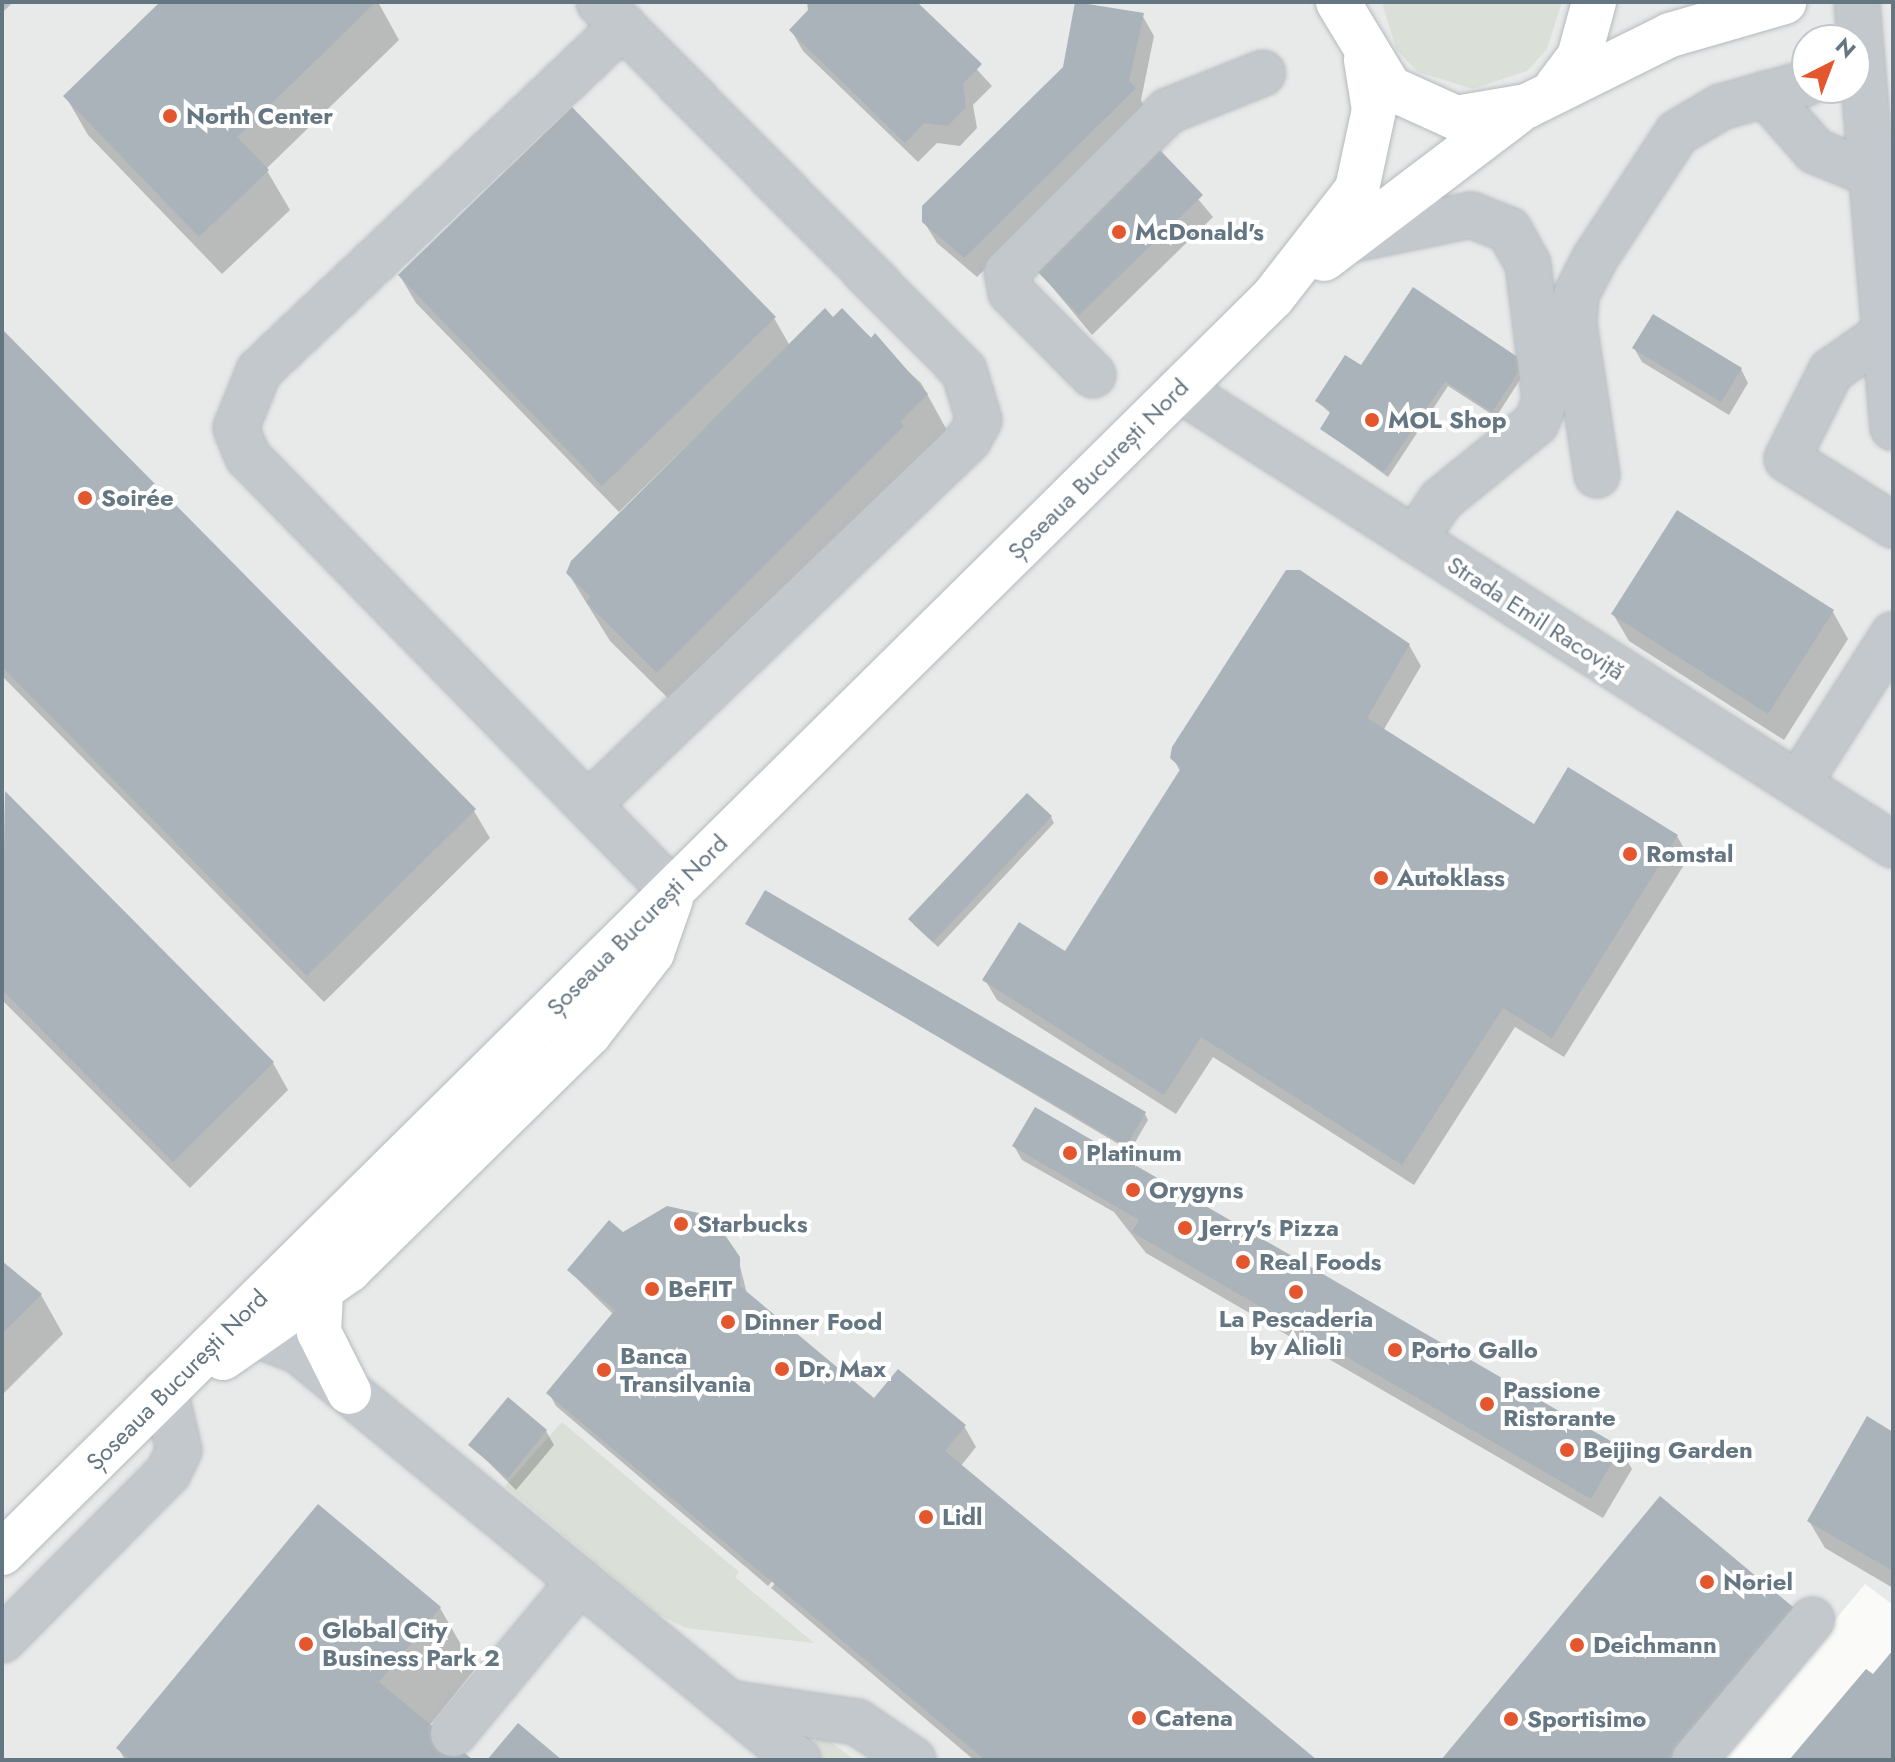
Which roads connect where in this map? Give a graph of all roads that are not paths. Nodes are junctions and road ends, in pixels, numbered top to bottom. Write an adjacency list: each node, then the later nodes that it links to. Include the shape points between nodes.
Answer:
1 (1594, 2): 11 (main road, via 1579,57)
2 (1784, 2): 11 (main road, via 1670,35)
3 (1857, 2): 6 (street)
4 (1342, 5): 7 (main road)
5 (611, 14): 25 (street, via 259,371 236,428 248,457); 25 (street, via 964,371 979,420 969,439)
6 (1858, 24)
7 (1366, 60): 11 (main road, via 1390,88 1456,118); 15 (main road, Șoseaua București Nord, via 1374,110 1357,189)
8 (1263, 73): 17 (street, via 1168,111 1007,272 1011,292)
9 (1791, 87): 10 (street)
10 (1765, 94): 13 (street, via 1815,151); 20 (street, via 1696,118 1677,133 1576,295)
11 (1542, 96): 14 (main road, Șoseaua București Nord)
12 (1863, 104): 13 (street)
13 (1871, 174): 16 (street)
14 (1349, 240): 15 (main road, Șoseaua București Nord); 22 (street, via 1471,215 1509,230 1528,264 1545,401 1536,423 1441,500)
15 (1273, 297): 18 (main road, Șoseaua București Nord)
16 (1885, 333): 19 (street); 21 (street, via 1831,371 1787,459)
17 (1093, 375)
18 (1179, 389): 22 (street, Strada Emil Racoviță); 27 (main road, Șoseaua București Nord)
19 (1893, 427)
20 (1597, 475)
21 (1893, 525)
22 (1414, 540): 24 (street, Strada Emil Racoviță)
23 (1893, 635): 24 (street)
24 (1798, 784): 26 (street, Strada Emil Racoviță)
25 (588, 805): 27 (street)
26 (1893, 845)
27 (672, 891): 28 (main road, Șoseaua București Nord); 29 (main road, via 664,931 615,1004)
28 (358, 1201): 29 (main road, via 336,1234); 31 (main road, Șoseaua București Nord)
29 (317, 1296): 30 (main road); 33 (main road, via 322,1345)
30 (260, 1336): 31 (street); 32 (main road); 33 (street, via 299,1351)
31 (217, 1340): 32 (main road, Șoseaua București Nord)
32 (165, 1391): 34 (main road, Șoseaua București Nord); 37 (street, via 179,1450 168,1473)
33 (349, 1392): 35 (street)
34 (2, 1553)
35 (580, 1581): 38 (street); 39 (street)
36 (1812, 1620): 42 (street)
37 (2, 1640)
38 (728, 1703): 40 (street); 41 (street, via 857,1722)
39 (453, 1734)
40 (798, 1760)
41 (913, 1760)
42 (1694, 1760)

